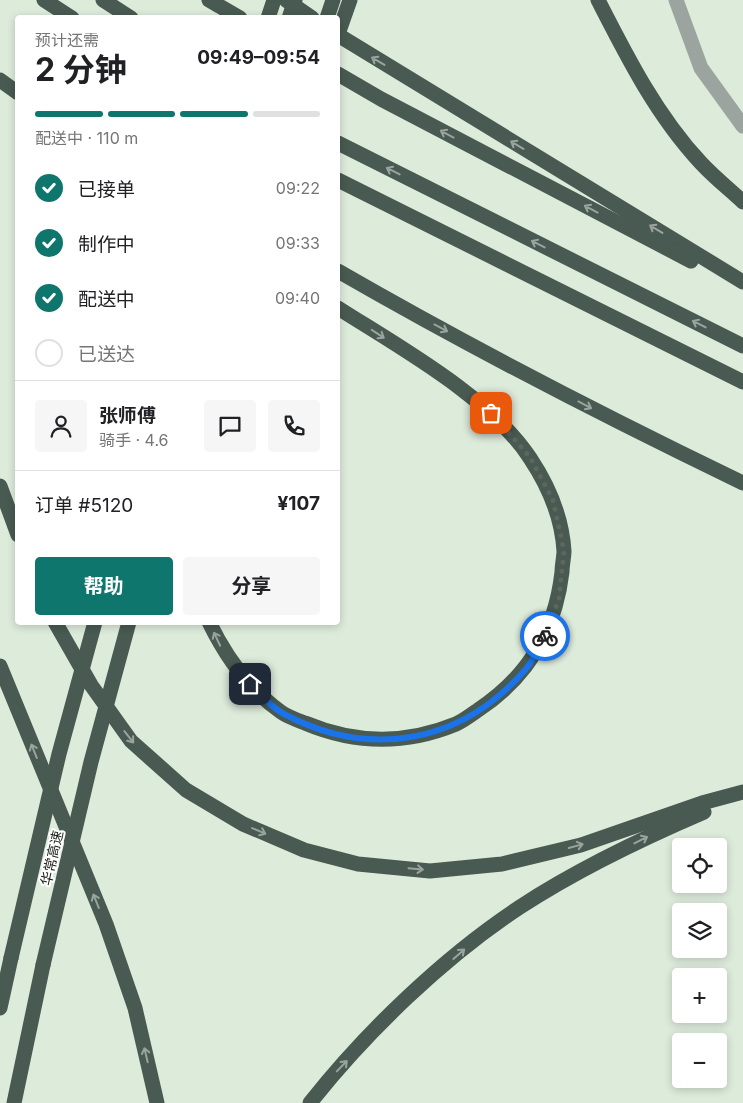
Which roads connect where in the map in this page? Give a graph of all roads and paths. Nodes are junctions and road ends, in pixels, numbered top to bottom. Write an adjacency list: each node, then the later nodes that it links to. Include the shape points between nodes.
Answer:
1 (44, 0): 11 (highway)
2 (103, 0): 12 (highway)
3 (209, 0): 13 (highway)
4 (274, 0): 14 (highway)
5 (286, 0): 16 (highway)
6 (295, 0): 15 (highway, bridge)
7 (333, 0): 17 (highway)
8 (350, 0): 18 (highway)
9 (598, 0): 28 (highway, via 625,54 659,110 700,162)
10 (676, 0): 25 (street, via 701,68)
11 (67, 15)
12 (126, 15)
13 (235, 15)
14 (269, 15)
15 (290, 15)
16 (308, 15)
17 (328, 15)
18 (340, 29)
19 (340, 36): 30 (highway, one-way to 19)
20 (0, 70): 22 (highway)
21 (340, 75): 31 (highway, one-way to 21)
22 (15, 79)
23 (0, 80): 24 (highway)
24 (15, 91)
25 (743, 126)
26 (340, 144): 33 (highway, one-way to 26)
27 (340, 181): 34 (highway)
28 (743, 202)
29 (340, 272): 35 (highway, one-way to 35, via 638,433)
30 (743, 282)
31 (743, 288)
32 (340, 309): 41 (highway, one-way to 41, via 439,374 491,413 530,457 553,500 564,551 559,599 545,636 527,668 496,698 457,724 414,737 368,741 325,732 283,714 250,684 221,648)
33 (743, 346)
34 (743, 382)
35 (743, 483)
36 (0, 486): 37 (highway)
37 (15, 527)
38 (57, 625): 43 (highway, one-way to 43, via 91,685 131,741 186,790 252,828 304,850 358,864 430,871 502,864 581,845)
39 (94, 625): 45 (highway, 华常高速, bridge, via 58,754)
40 (129, 625): 46 (highway, 华常高速, bridge, via 43,965)
41 (210, 625)
42 (0, 666): 47 (highway, one-way to 42, via 135,1008 106,924)
43 (743, 792)
44 (743, 798): 48 (highway, one-way to 44, via 400,1005 465,948 519,908 655,833)
45 (0, 1008)
46 (14, 1103)
47 (157, 1103)
48 (310, 1103)

